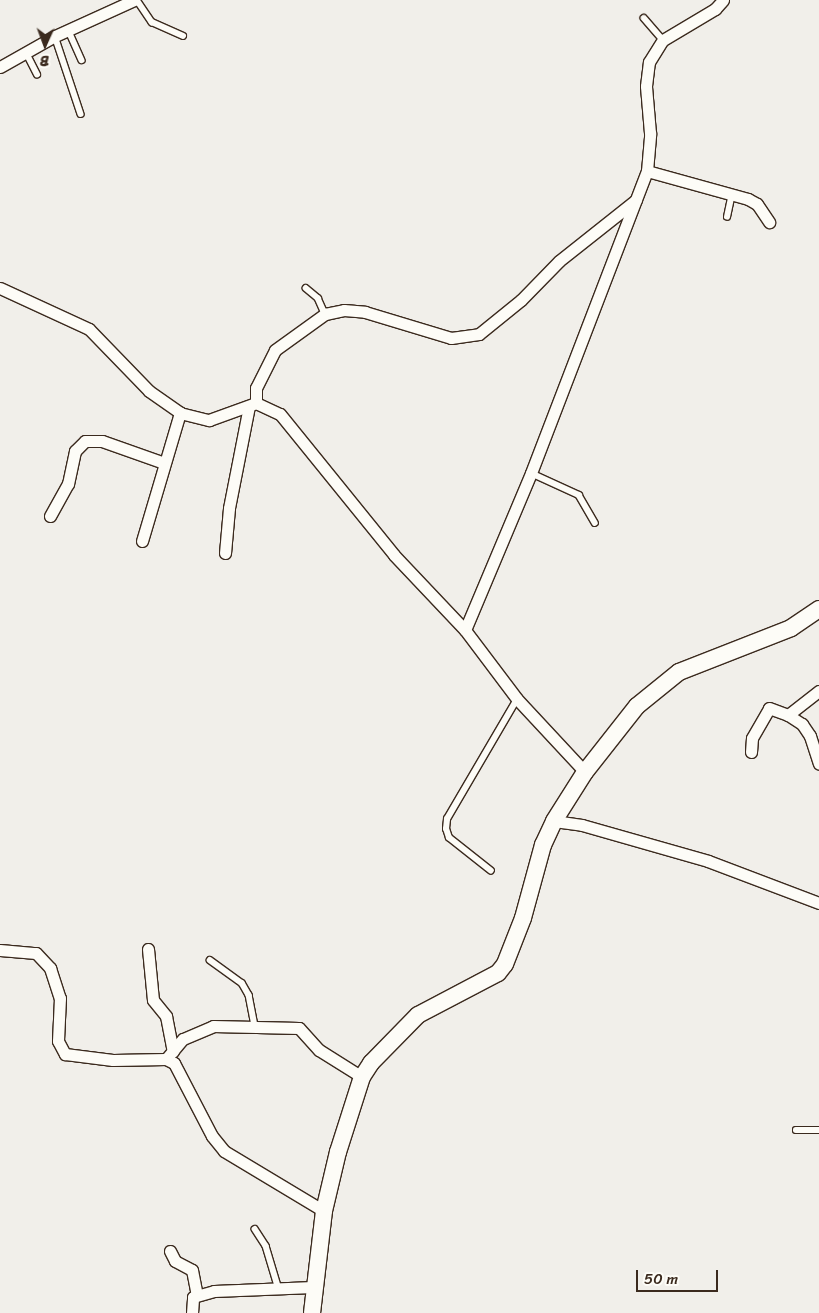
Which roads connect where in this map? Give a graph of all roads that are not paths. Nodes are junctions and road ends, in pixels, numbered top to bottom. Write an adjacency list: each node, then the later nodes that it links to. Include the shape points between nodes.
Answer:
1 (136, 0): 3 (street); 7 (lane, via 152,22)
2 (723, 0): 8 (street, via 715,9)
3 (119, 3): 5 (street)
4 (644, 18): 8 (lane)
5 (68, 29): 6 (street); 10 (lane)
6 (55, 36): 9 (street); 13 (lane)
7 (182, 36)
8 (662, 40): 14 (street, via 649,62 646,86 650,133)
9 (26, 52): 11 (street); 12 (lane)
10 (82, 60)
11 (0, 67)
12 (37, 74)
13 (81, 114)
14 (647, 170): 15 (street); 16 (street)
15 (732, 194): 17 (lane); 18 (street, via 757,204)
16 (638, 199): 21 (street, via 559,261 521,300 479,334 451,338 365,312 344,310); 25 (street)
17 (727, 216)
18 (769, 222)
19 (0, 288): 23 (street, via 89,328 149,390)
20 (306, 288): 21 (lane, via 318,298)
21 (325, 314): 22 (street, via 275,350 256,388)
22 (252, 404): 23 (street, via 209,420); 29 (street, via 229,508); 31 (street, via 280,414 394,555)
23 (180, 412): 24 (street)
24 (164, 463): 26 (street, via 102,441 85,441 75,451 68,484); 28 (street)
25 (531, 473): 27 (lane, via 579,495); 31 (street)
26 (50, 516)
27 (595, 523)
28 (142, 541)
29 (225, 553)
30 (819, 609): 37 (street, via 791,628 679,672 624,718)
31 (465, 630): 33 (street)
32 (819, 691): 34 (street)
33 (518, 699): 37 (street); 39 (lane, via 447,819 449,838)
34 (788, 715): 35 (street, via 769,708 752,738); 36 (street, via 802,724 810,736)
35 (751, 752)
36 (819, 764)
37 (585, 772): 38 (street)
38 (554, 821): 40 (street, via 582,825 708,861); 46 (street, via 543,845 523,918 505,964 490,978 418,1015 381,1050)
39 (491, 871)
40 (819, 903)
41 (148, 949): 45 (street, via 153,1000 166,1016)
42 (0, 950): 45 (street, via 36,953 50,968 60,998 58,1041 65,1054 112,1060)
43 (210, 960): 44 (lane, via 242,983 250,995)
44 (255, 1025): 45 (street, via 213,1026 195,1032 182,1039); 46 (street, via 303,1029 319,1050)
45 (169, 1055): 49 (street, via 212,1136 224,1151)
46 (362, 1077): 49 (street)
47 (796, 1130): 48 (lane)
48 (819, 1130)
49 (324, 1210): 53 (street)
50 (255, 1229): 52 (lane, via 266,1246)
51 (170, 1251): 54 (street, via 175,1261 192,1270)
52 (278, 1286): 53 (street); 54 (street, via 235,1288)
53 (313, 1287): 56 (street)
54 (197, 1295): 55 (street, via 190,1302)
55 (192, 1313)
56 (312, 1313)

